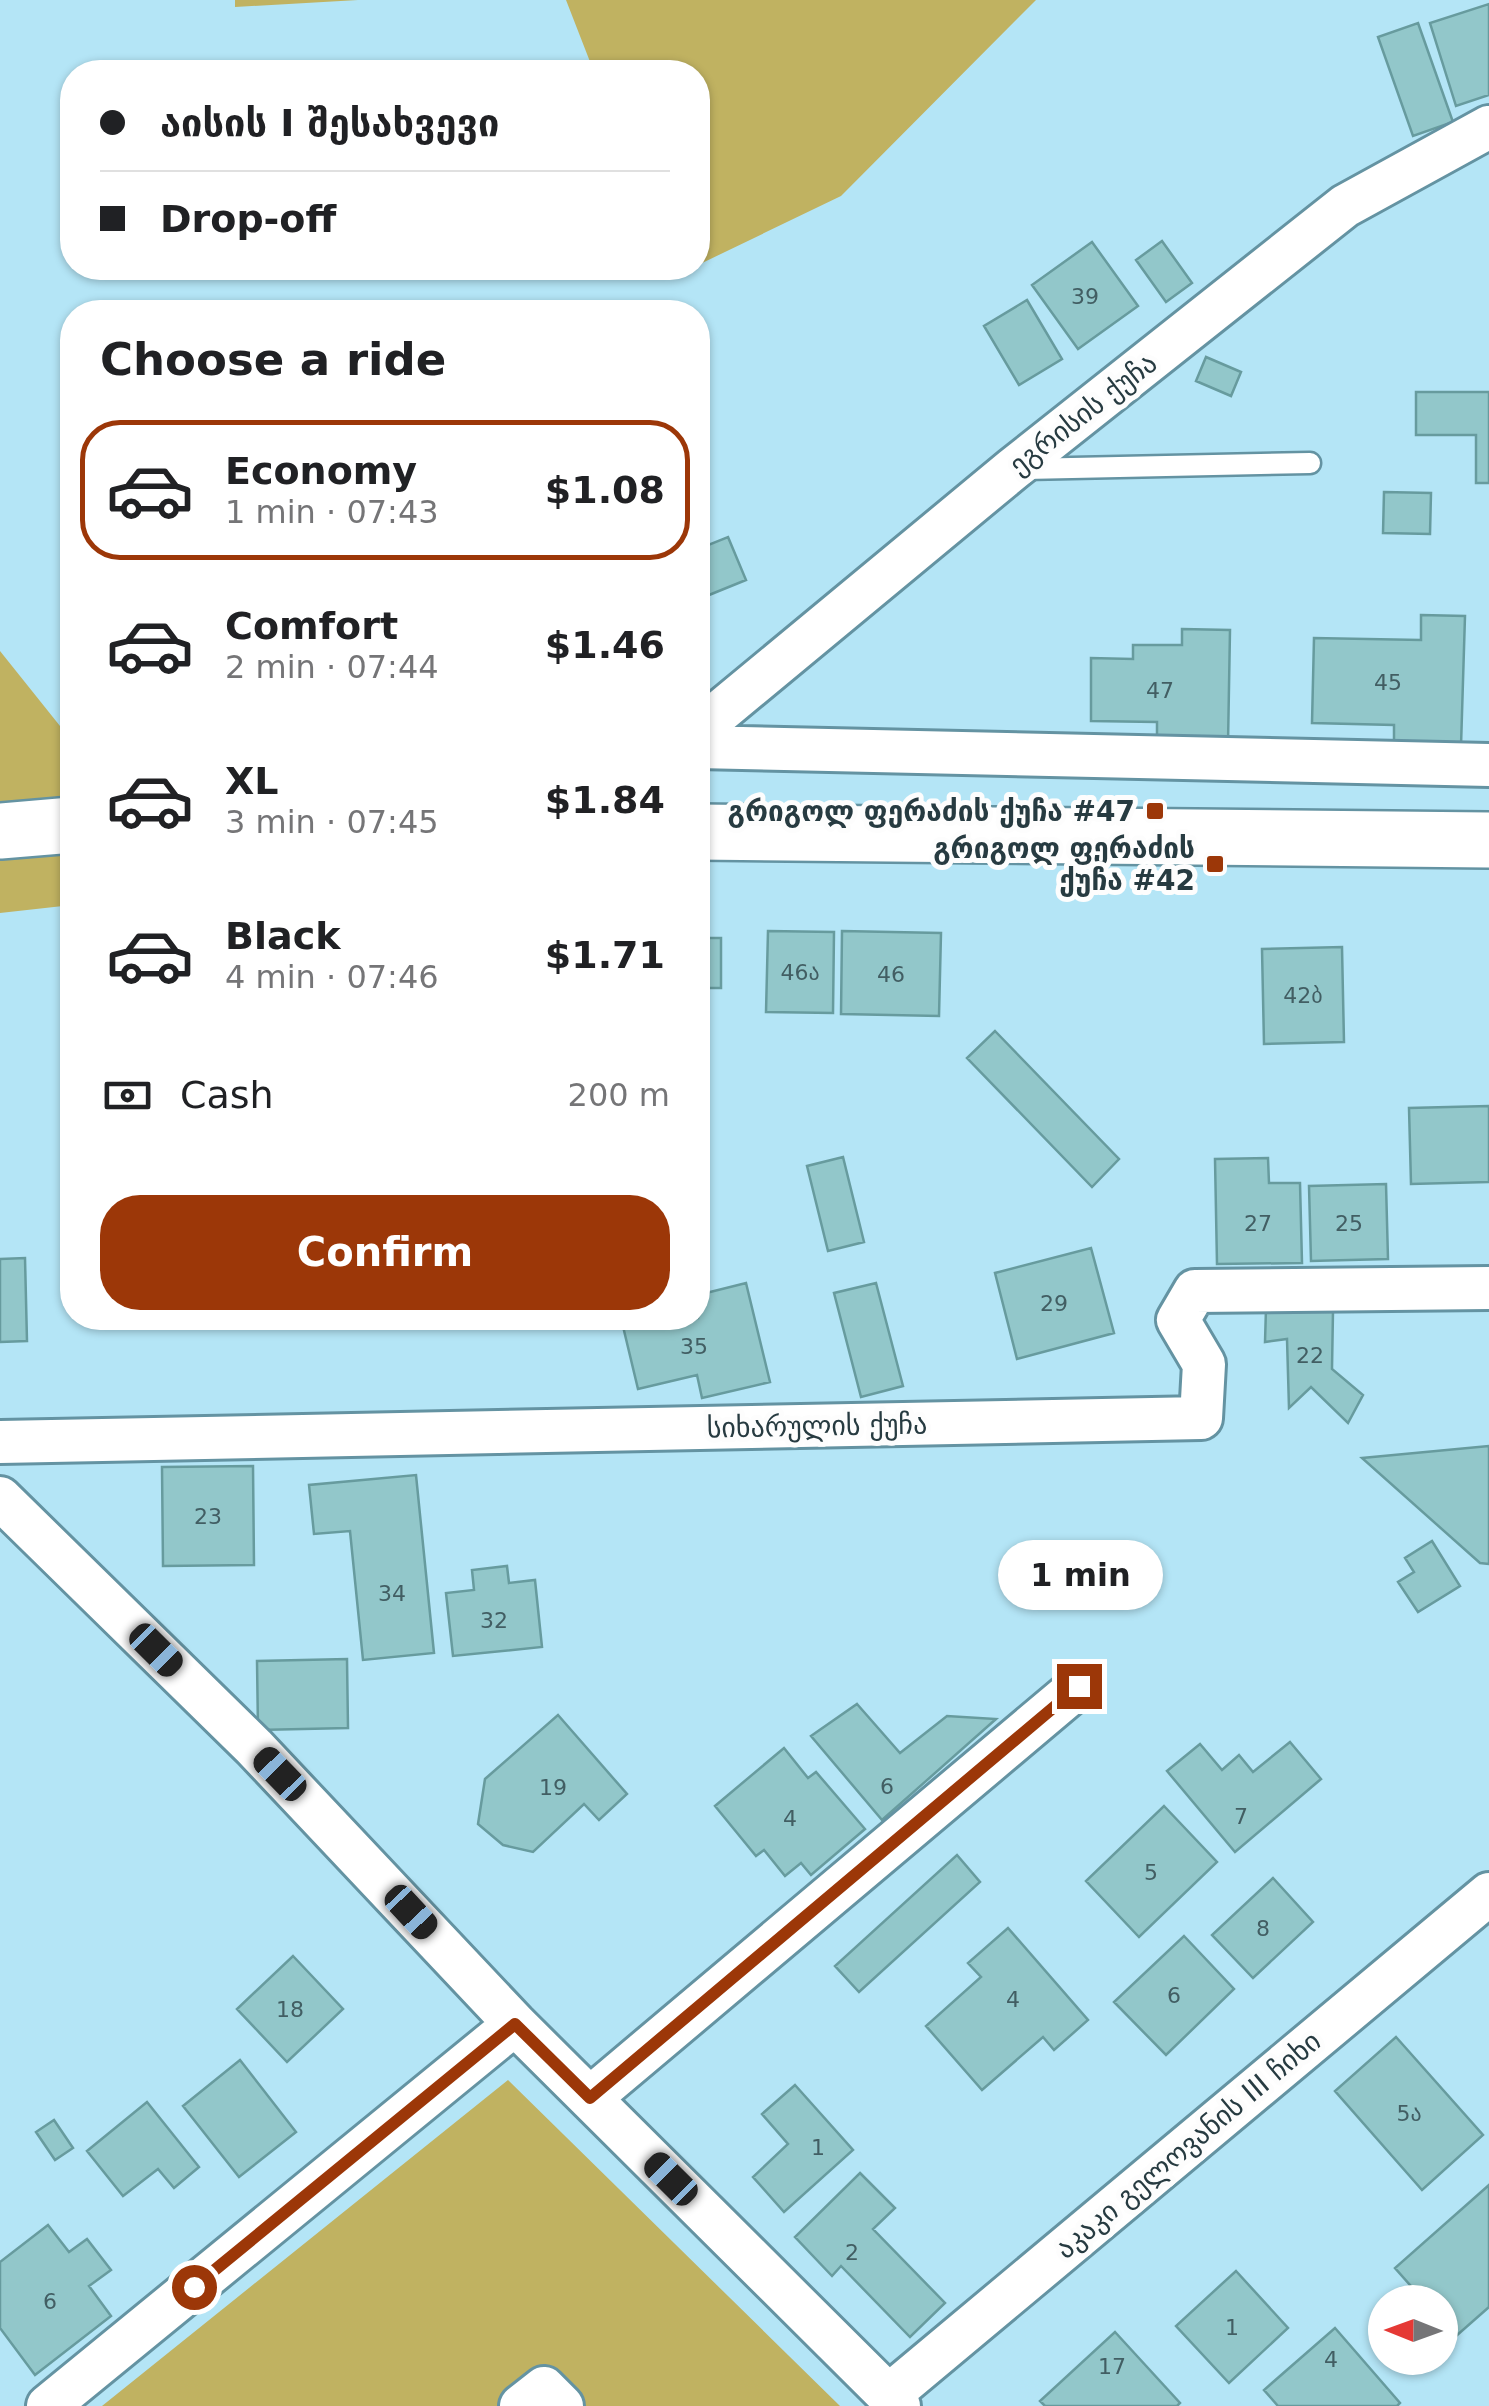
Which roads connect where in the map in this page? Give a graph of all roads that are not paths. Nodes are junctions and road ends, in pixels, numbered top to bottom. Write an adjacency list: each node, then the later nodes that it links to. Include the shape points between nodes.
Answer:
1 (1489, 127): 3 (street, ეგრისის ქუჩა, via 1345,206)
2 (1310, 463): 3 (lane)
3 (1013, 469): 4 (street, ეგრისის ქუჩა)
4 (710, 720)
5 (710, 747): 6 (street)
6 (1489, 766)
7 (60, 826): 8 (street)
8 (0, 831)
9 (710, 832): 10 (street)
10 (1489, 840)
11 (1489, 1288): 12 (street, სიხარულის ქუჩა, via 1195,1291 1178,1320 1204,1364 1201,1418)
12 (0, 1442)
13 (0, 1498): 16 (street, via 254,1747)
14 (1079, 1686): 17 (street)
15 (1489, 1894): 18 (street, აკაკი გელოვანის III ჩიხი)
16 (515, 2024): 17 (street); 19 (street)
17 (590, 2098): 18 (street)
18 (893, 2401)
19 (48, 2406)
20 (521, 2406): 21 (street, via 544,2388)
21 (562, 2406)

